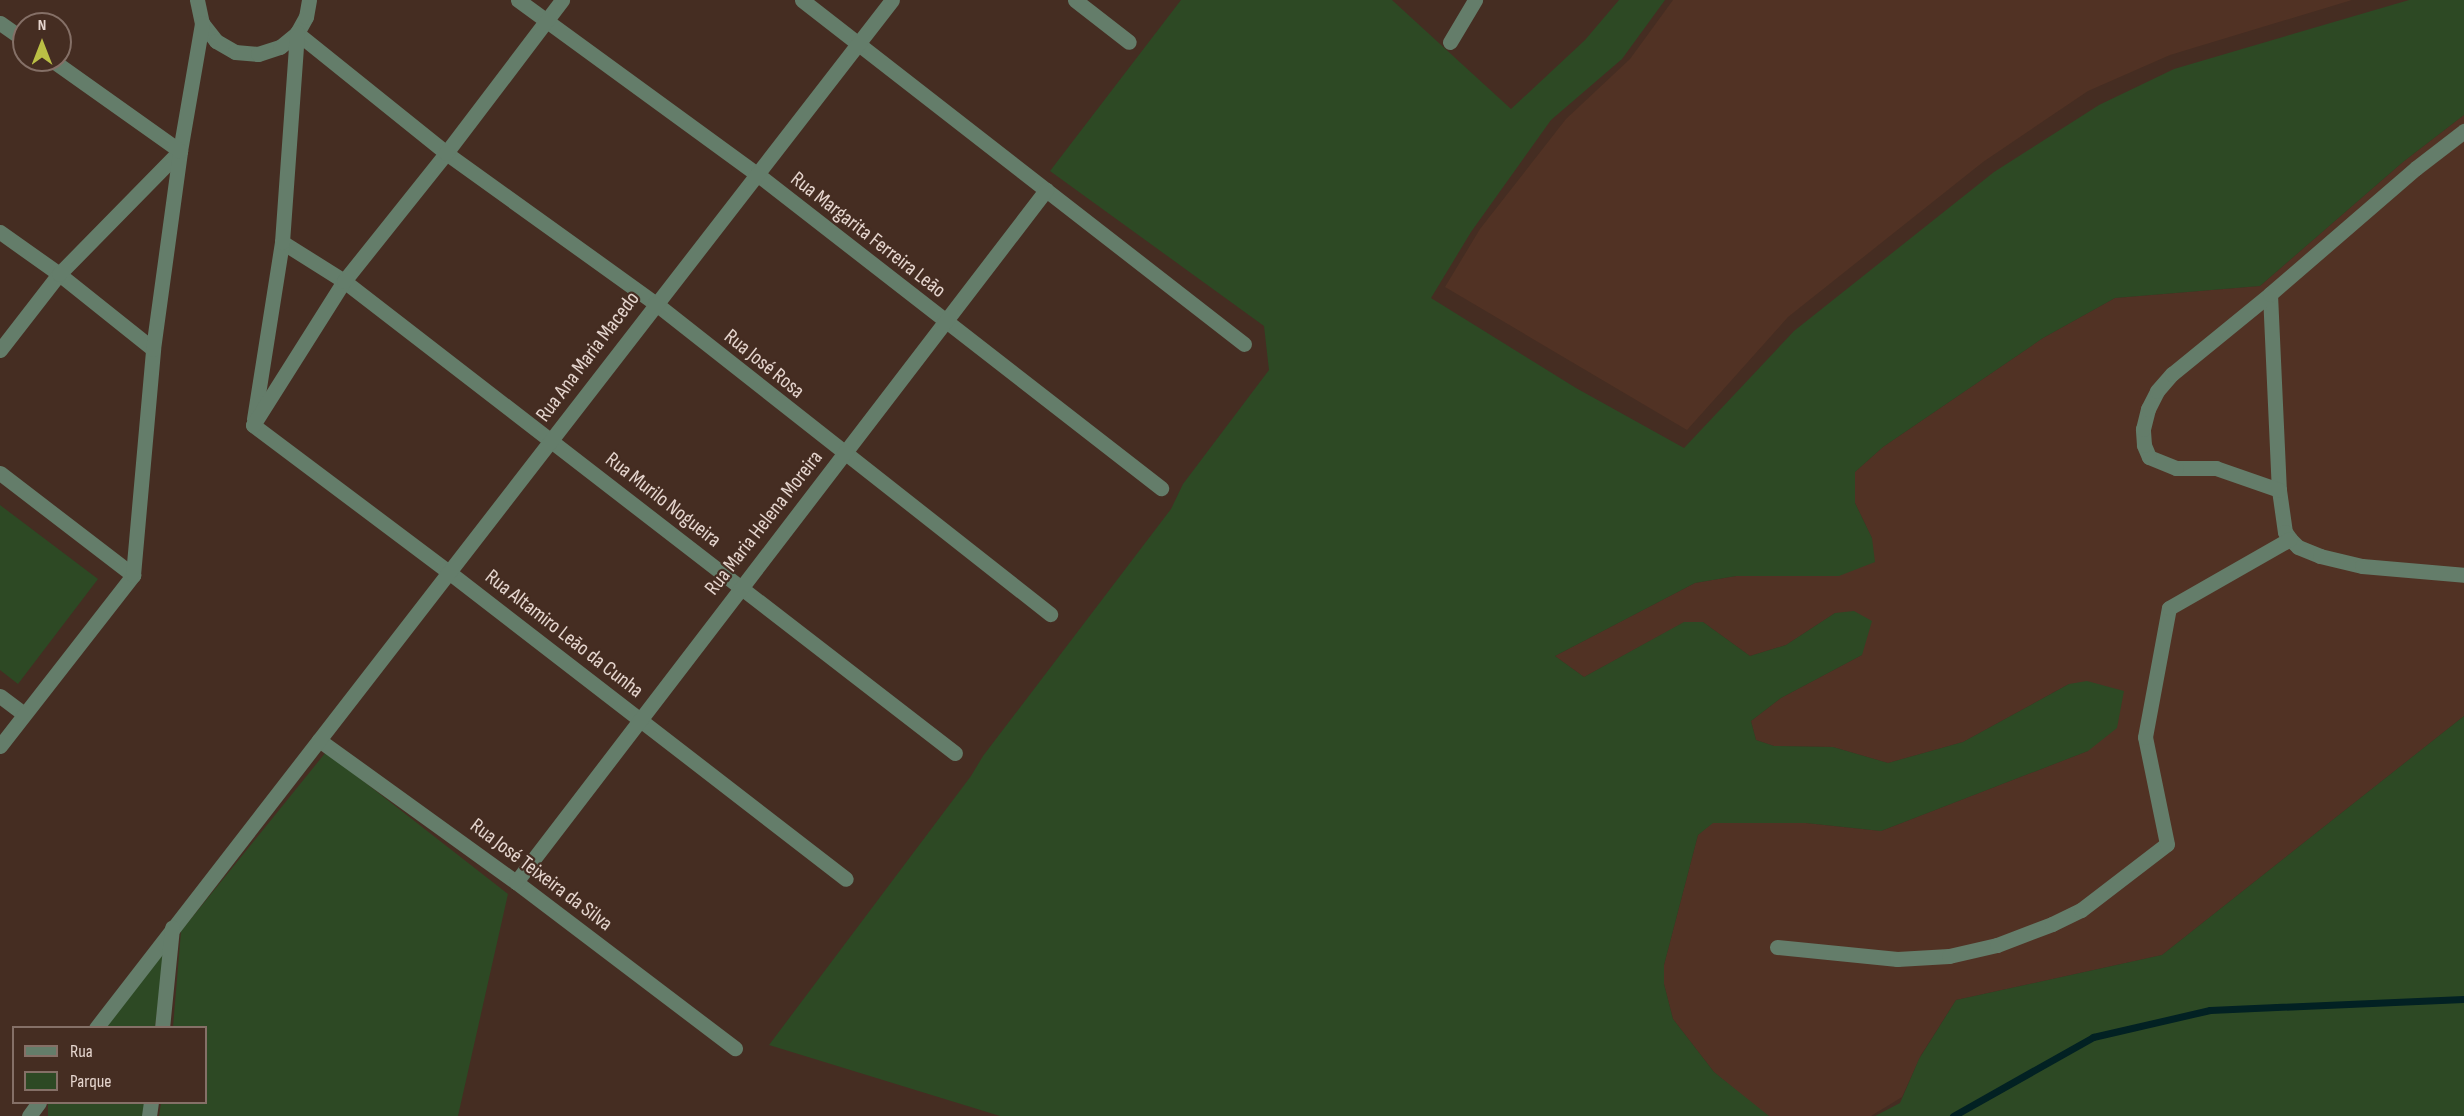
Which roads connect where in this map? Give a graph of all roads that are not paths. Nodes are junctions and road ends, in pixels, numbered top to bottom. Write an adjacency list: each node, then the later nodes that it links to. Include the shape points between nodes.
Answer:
1 (197, 0): 10 (street)
2 (309, 0): 11 (street)
3 (518, 0): 9 (street, Rua Margarita Ferreira Leão)
4 (562, 0): 9 (street)
5 (802, 0): 14 (street)
6 (892, 0): 14 (street, Rua Ana Maria Macedo)
7 (1075, 0): 12 (street)
8 (1475, 0): 13 (street)
9 (546, 20): 18 (street); 19 (street, Rua Margarita Ferreira Leão)
10 (202, 23): 11 (street, via 216,41 236,52 269,51); 17 (street)
11 (297, 33): 18 (street, Rua José Rosa); 22 (street)
12 (1129, 42)
13 (1450, 42)
14 (858, 44): 19 (street, Rua Ana Maria Macedo); 20 (street)
15 (69, 72): 17 (street)
16 (2464, 131): 25 (street)
17 (180, 151): 23 (street); 29 (street)
18 (446, 153): 24 (street); 26 (street, Rua José Rosa)
19 (757, 174): 26 (street, Rua Ana Maria Macedo); 27 (street, Rua Margarita Ferreira Leão)
20 (1046, 190): 27 (street, Rua Maria Helena Moreira); 28 (street)
21 (0, 232): 23 (street)
22 (282, 242): 24 (street, Rua Murilo Nogueira); 31 (street)
23 (59, 274): 29 (street); 30 (street)
24 (344, 281): 31 (street); 32 (street, Rua Murilo Nogueira)
25 (2270, 294): 36 (street); 36 (street, via 2172,374 2148,409 2143,437 2149,457 2160,463 2176,468 2216,468)
26 (655, 303): 32 (street, Rua Ana Maria Macedo); 33 (street, Rua José Rosa)
27 (945, 321): 33 (street, Rua Maria Helena Moreira); 35 (street, Rua Margarita Ferreira Leão)
28 (1244, 344)
29 (153, 349): 39 (street)
30 (0, 350)
31 (253, 425): 38 (street, Rua Altamiro Leão da Cunha)
32 (551, 440): 38 (street, Rua Ana Maria Macedo); 41 (street, Rua Murilo Nogueira)
33 (844, 455): 41 (street, Rua Maria Helena Moreira); 42 (street, Rua José Rosa)
34 (0, 473): 39 (street)
35 (1161, 488)
36 (2280, 490): 37 (street, via 2285,532)
37 (2290, 539): 40 (street, via 2319,556 2362,566); 52 (street, via 2169,608 2145,737 2167,844 2081,910 1997,945 1949,956 1897,959)
38 (450, 573): 45 (street, Rua Altamiro Leão da Cunha); 46 (street, Rua Ana Maria Macedo)
39 (132, 575): 44 (street)
40 (2464, 575)
41 (740, 587): 45 (street, Rua Maria Helena Moreira); 48 (street, Rua Murilo Nogueira)
42 (1050, 614)
43 (0, 696): 44 (street)
44 (24, 714): 47 (street)
45 (639, 718): 49 (street, Rua Altamiro Leão da Cunha); 50 (street, Rua Maria Helena Moreira)
46 (319, 740): 50 (street, Rua José Teixeira da Silva); 51 (street, Rua Ana Maria Macedo)
47 (0, 746)
48 (955, 753)
49 (846, 879)
50 (516, 882): 55 (street, Rua José Teixeira da Silva)
51 (172, 927): 53 (street, Rua Ana Maria Macedo); 54 (street)
52 (1777, 947)
53 (98, 1026)
54 (162, 1026)
55 (735, 1048)
56 (37, 1104): 57 (street)
57 (28, 1116)

